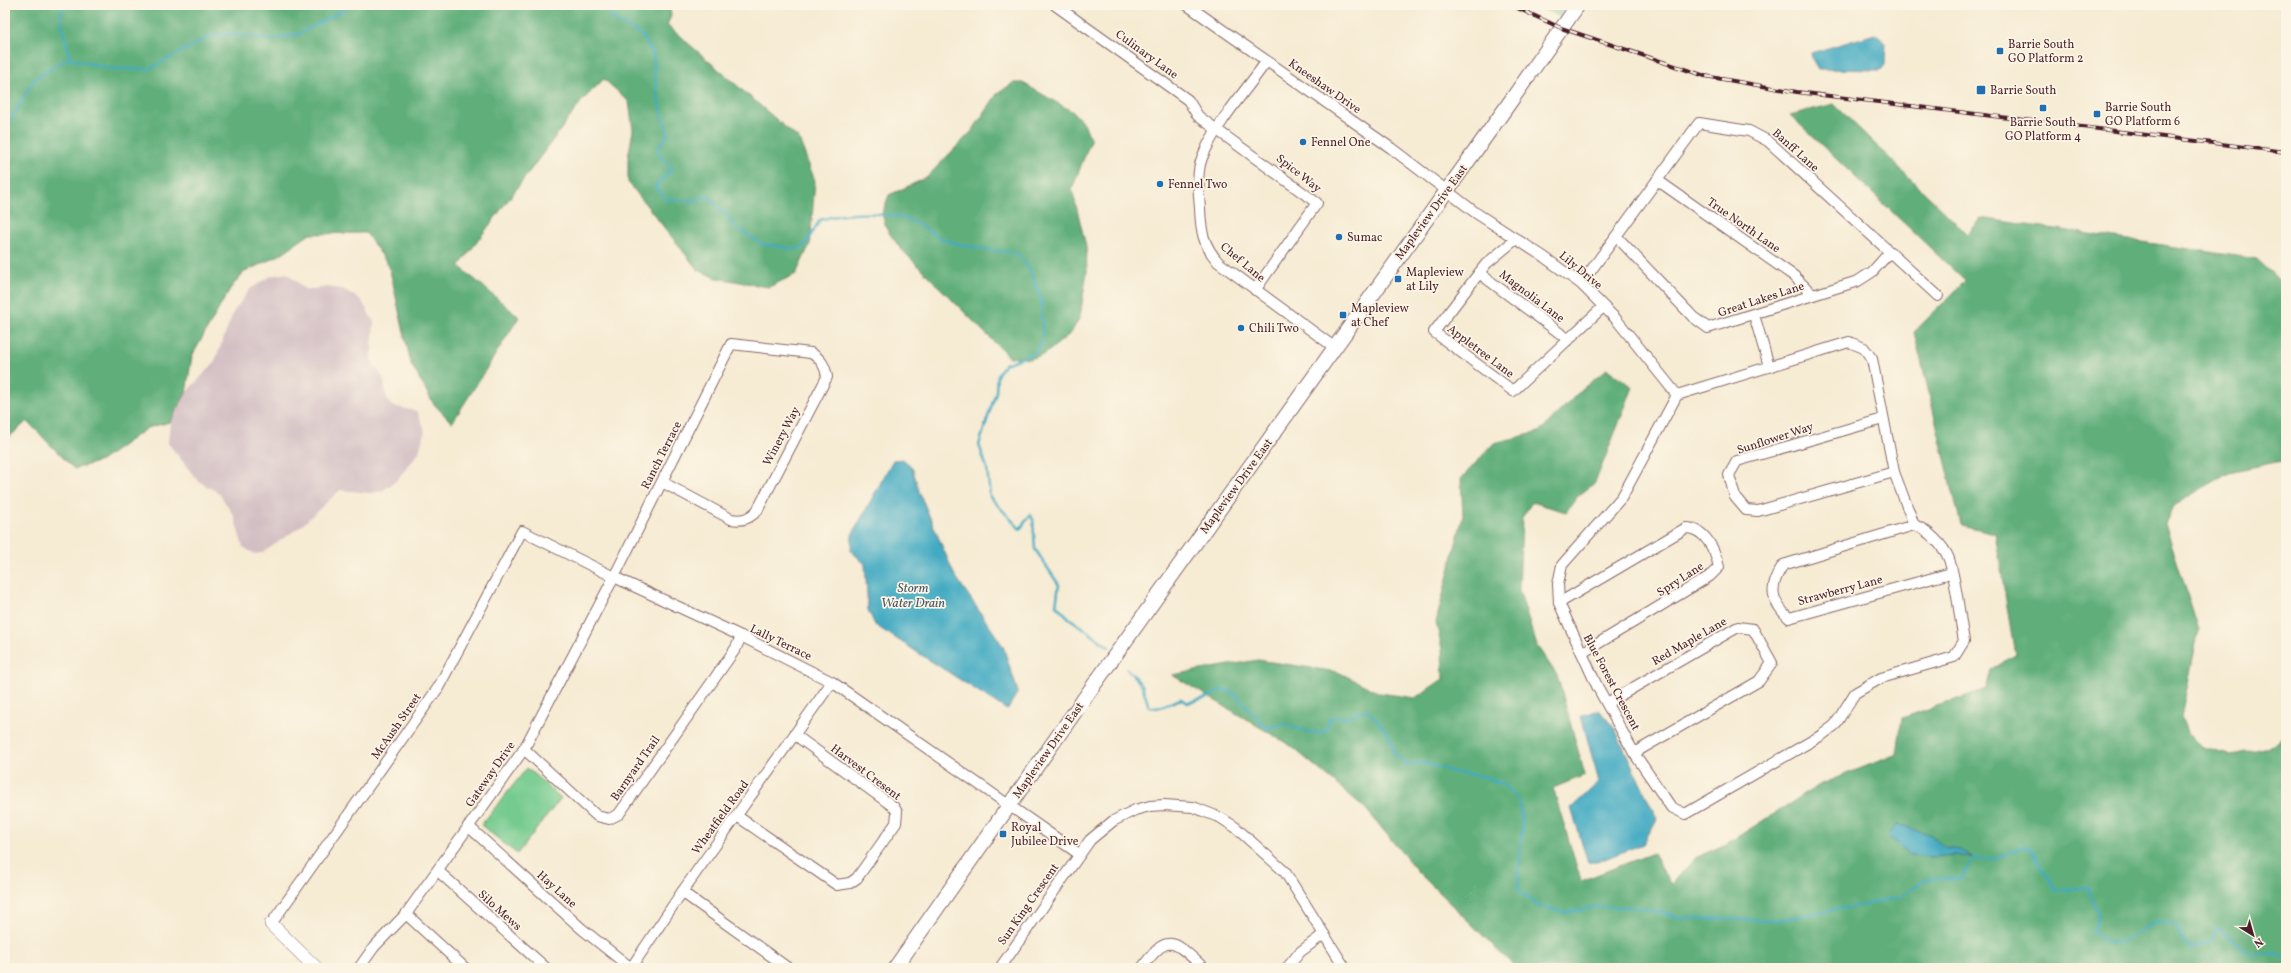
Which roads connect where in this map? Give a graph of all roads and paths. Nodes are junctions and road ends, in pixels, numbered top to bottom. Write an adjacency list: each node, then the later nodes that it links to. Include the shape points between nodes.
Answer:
1 (1055, 5): 5 (street, Culinary Lane, via 1188,100 1198,116)
2 (1187, 5): 4 (street, Kneeshaw Drive)
3 (1578, 5): 7 (main road, Mapleview Drive East)
4 (1266, 62): 5 (street, Chef Lane); 7 (street, Kneeshaw Drive)
5 (1218, 129): 13 (street, Chef Lane, via 1202,159 1198,180 1201,225 1207,248 1218,262); 13 (street, Spice Way, via 1317,203)
6 (1657, 180): 8 (street, Banff Lane); 10 (street, Banff Lane, via 1699,123 1749,131 1768,141); 14 (street, True North Lane, via 1794,276)
7 (1447, 189): 9 (street, Lily Drive, via 1476,213); 20 (main road, Mapleview Drive East)
8 (1616, 236): 12 (street, Banff Lane); 17 (street, Great Lakes Lane, via 1703,326 1713,328)
9 (1516, 239): 11 (street, Appletree Lane); 12 (street, Lily Drive)
10 (1890, 252): 14 (street, Great Lakes Lane, via 1865,278); 15 (street, Banff Lane)
11 (1479, 273): 18 (street, Magnolia Lane); 18 (street, Appletree Lane, via 1434,332 1513,391)
12 (1581, 284): 16 (street, Lily Drive)
13 (1255, 290): 20 (street, Chef Lane)
14 (1813, 295): 17 (street, Great Lakes Lane)
15 (1938, 296)
16 (1603, 307): 18 (street, Appletree Lane); 22 (street, Lily Drive)
17 (1754, 315): 21 (street)
18 (1569, 340)
19 (731, 344): 25 (street, Ranch Terrace); 25 (street, Winery Way, via 811,353 820,358 827,377 757,511 749,518 740,521 731,519)
20 (1334, 347): 38 (main road, Mapleview Drive East)
21 (1769, 366): 22 (street); 23 (street, via 1849,342 1864,348 1872,359)
22 (1677, 395): 30 (street, Blue Forest Crescent, via 1622,497 1562,565 1558,584)
23 (1883, 419): 24 (street); 24 (street, Sunflower Way, via 1738,461 1729,475 1735,497 1746,510 1758,511)
24 (1894, 472): 26 (street)
25 (662, 482): 29 (street, Ranch Terrace)
26 (1914, 525): 28 (street, via 1921,527 1936,541 1948,558); 28 (street, Strawberry Lane, via 1783,565 1776,574 1772,590 1779,609 1788,618)
27 (522, 531): 29 (street, Lally Terrace); 45 (street, McAush Street, via 438,688)
28 (1952, 573): 37 (street, Blue Forest Crescent, via 1964,641 1954,657 1881,678 1855,693 1835,725 1763,770 1685,814 1671,807)
29 (614, 578): 31 (street, Lally Terrace); 36 (street, Gateway Drive)
30 (1559, 603): 32 (street, Blue Forest Crescent); 32 (street, Spry Lane, via 1686,528 1694,528 1704,536 1716,558 1718,567 1710,576)
31 (741, 636): 33 (street, Lally Terrace); 36 (street, Barnyard Trail, via 736,648 619,814 609,819 597,816)
32 (1582, 653): 34 (street, Blue Forest Crescent)
33 (832, 682): 35 (street, Wheatfield Road); 38 (street, Lally Terrace)
34 (1608, 703): 37 (street, Blue Forest Crescent); 37 (street, Red Maple Lane, via 1738,627 1754,629 1772,664 1759,681)
35 (795, 735): 39 (street, Wheatfield Road); 39 (street, Harvest Cresent, via 894,806 896,823 857,878 850,883 837,885)
36 (524, 749): 40 (street, Gateway Drive)
37 (1634, 753)
38 (1010, 805): 41 (street); 53 (main road, Mapleview Drive East)
39 (737, 816): 43 (street, Wheatfield Road)
40 (468, 826): 42 (street, Gateway Drive); 51 (street, Hay Lane, via 586,933)
41 (1079, 854): 46 (street, Sun King Crescent, via 1103,828 1135,810 1164,804 1199,808 1235,828 1285,872); 54 (street, Sun King Crescent)
42 (438, 871): 44 (street, Gateway Drive); 50 (street, Silo Mews)
43 (682, 892): 51 (street, Wheatfield Road); 52 (street)
44 (406, 914): 48 (street, Gateway Drive, via 374,947); 49 (street)
45 (271, 924): 47 (street)
46 (1324, 934): 57 (street, via 1300,952); 58 (street, Sun King Crescent)
47 (316, 968)
48 (359, 968)
49 (465, 968)
50 (546, 968)
51 (631, 968)
52 (788, 968)
53 (895, 968)
54 (1000, 968)
55 (1142, 968): 56 (street, via 1157,948 1164,944 1179,946)
56 (1204, 968)
57 (1287, 968)
58 (1345, 968)

